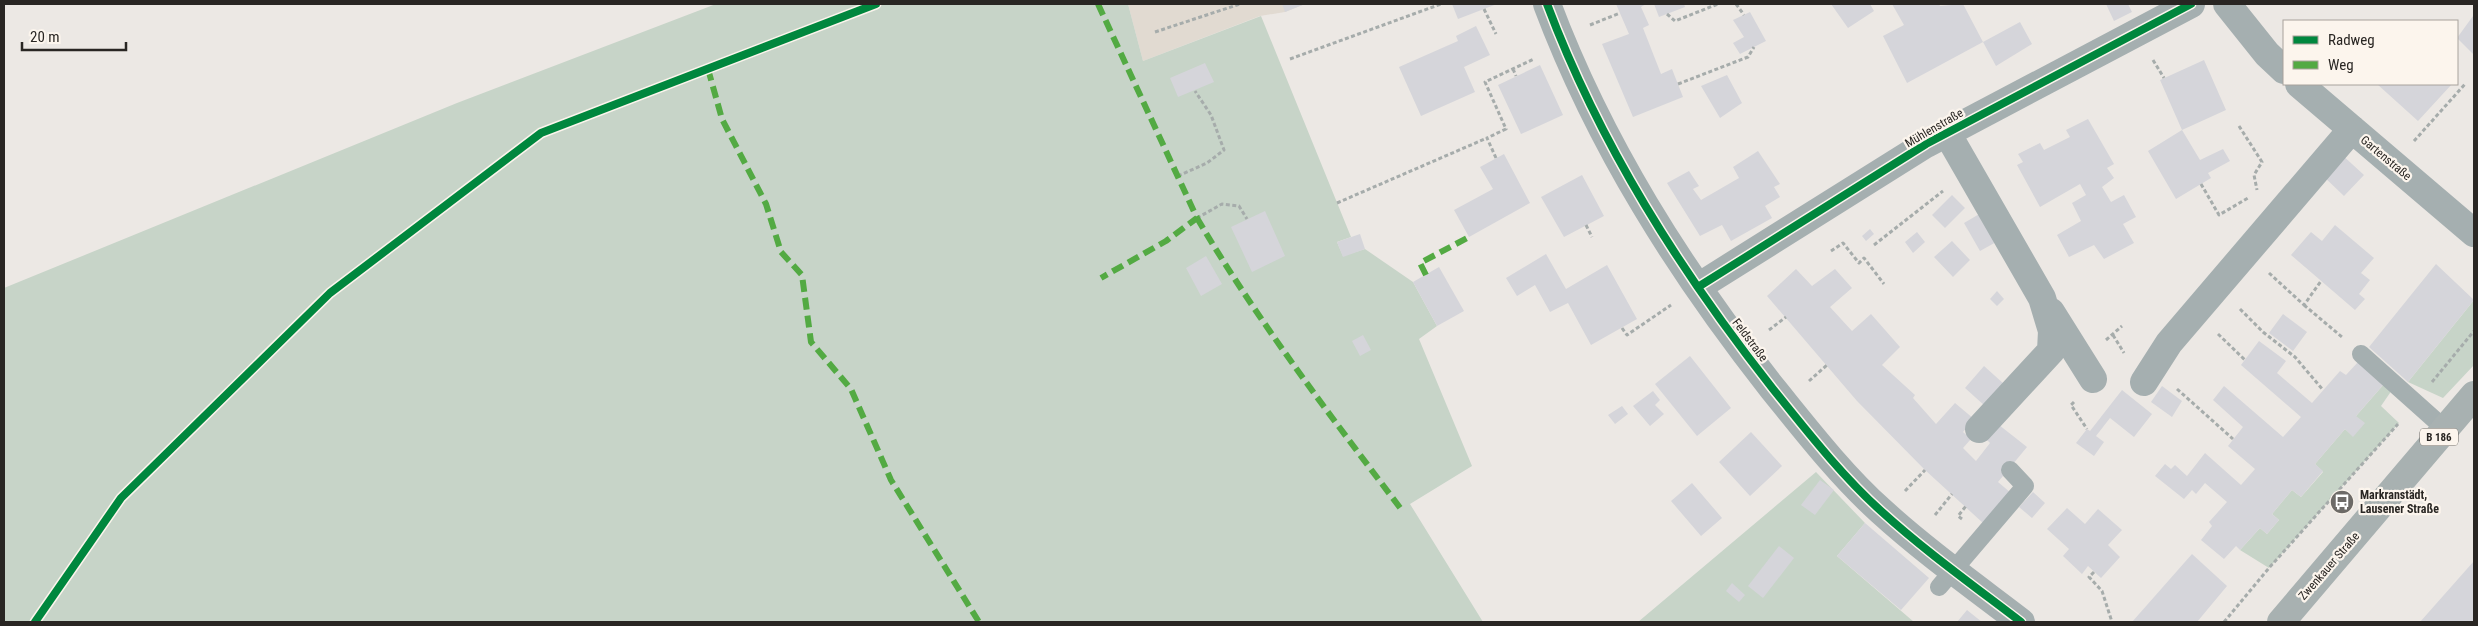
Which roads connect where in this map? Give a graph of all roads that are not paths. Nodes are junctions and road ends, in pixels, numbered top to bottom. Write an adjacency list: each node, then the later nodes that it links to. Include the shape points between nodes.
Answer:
1 (1547, 4): 9 (street, Feldstraße, via 1609,144 1645,209)
2 (2190, 4): 7 (street, Mühlenstraße)
3 (2227, 4): 4 (street)
4 (2283, 69)
5 (2300, 85): 6 (street, Gartenstraße)
6 (2352, 129): 8 (street, Gartenstraße); 13 (street, via 2170,343)
7 (1947, 134): 9 (street, Mühlenstraße); 10 (street)
8 (2474, 233)
9 (1698, 287): 18 (street, Feldstraße, via 1743,351 1823,450)
10 (2042, 298): 12 (street); 15 (street, via 2052,331 2051,351)
11 (2361, 354): 16 (lane)
12 (2093, 379)
13 (2147, 379)
14 (2474, 396): 16 (main road, Zwenkauer Straße / B 186)
15 (1979, 429)
16 (2446, 429): 20 (main road, Zwenkauer Straße / B 186)
17 (2010, 470): 18 (lane, via 2025,486)
18 (1946, 579): 19 (street, Feldstraße)
19 (2021, 622)
20 (2281, 622)

